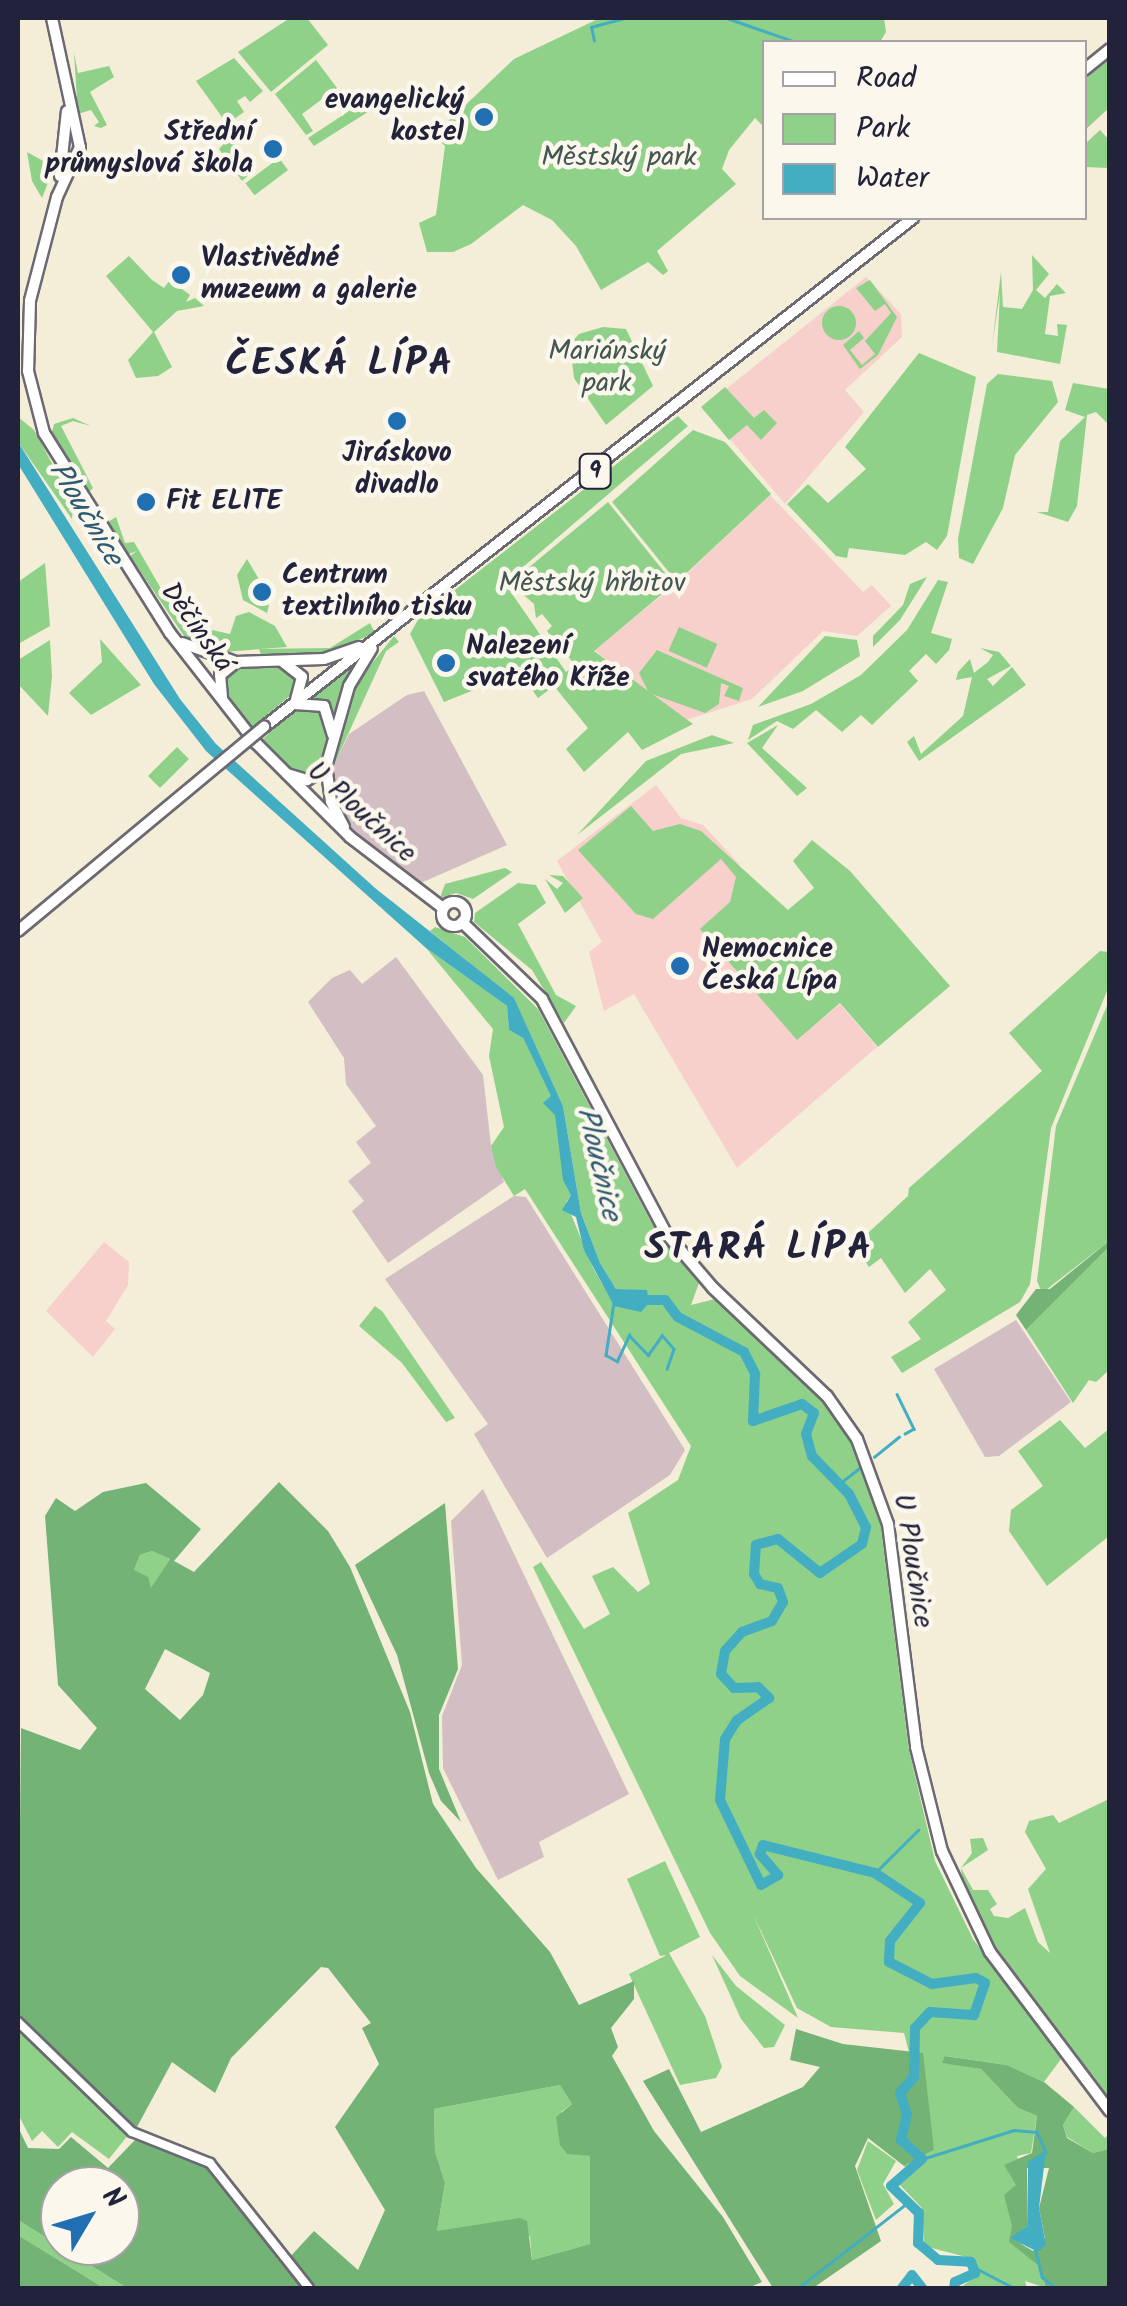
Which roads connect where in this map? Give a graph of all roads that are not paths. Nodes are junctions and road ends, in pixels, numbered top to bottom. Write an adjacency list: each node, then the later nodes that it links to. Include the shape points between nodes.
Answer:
1 (52, 18): 4 (main road, Děčínská)
2 (1110, 48): 3 (main road)
3 (1087, 67)
4 (70, 137): 5 (main road, Děčínská); 5 (main road, Děčínská, via 80,148)
5 (68, 157): 7 (main road, Děčínská, via 32,292 32,393 48,443)
6 (910, 220): 8 (main road, 9)
7 (170, 632): 9 (main road); 12 (main road, Děčínská)
8 (382, 636): 11 (main road, via 339,655); 13 (main road, 9); 15 (main road, via 356,672)
9 (216, 660): 10 (main road); 12 (main road)
10 (236, 662): 11 (main road); 12 (main road); 14 (main road, via 218,678)
11 (282, 662): 13 (main road, via 303,680)
12 (198, 672): 14 (main road, Děčínská)
13 (292, 704): 15 (main road, via 324,706); 23 (main road, 9, bridge)
14 (229, 710): 16 (main road, Děčínská)
15 (333, 736): 18 (main road)
16 (256, 743): 17 (main road, U Ploučnice)
17 (282, 772): 18 (main road, via 307,780); 19 (main road, U Ploučnice)
18 (325, 772): 19 (main road); 20 (main road)
19 (312, 802): 20 (main road, U Ploučnice)
20 (350, 836): 21 (main road, U Ploučnice)
21 (443, 908): 22 (main road, U Ploučnice, via 448,924); 22 (main road, U Ploučnice, via 460,904)
22 (462, 922): 25 (main road, U Ploučnice, via 542,999 666,1232 712,1288 827,1396 865,1455 888,1524 926,1802 973,1922)
23 (18, 930)
24 (18, 2022): 26 (street, via 124,2126 210,2162)
25 (1110, 2111)
26 (310, 2288)

